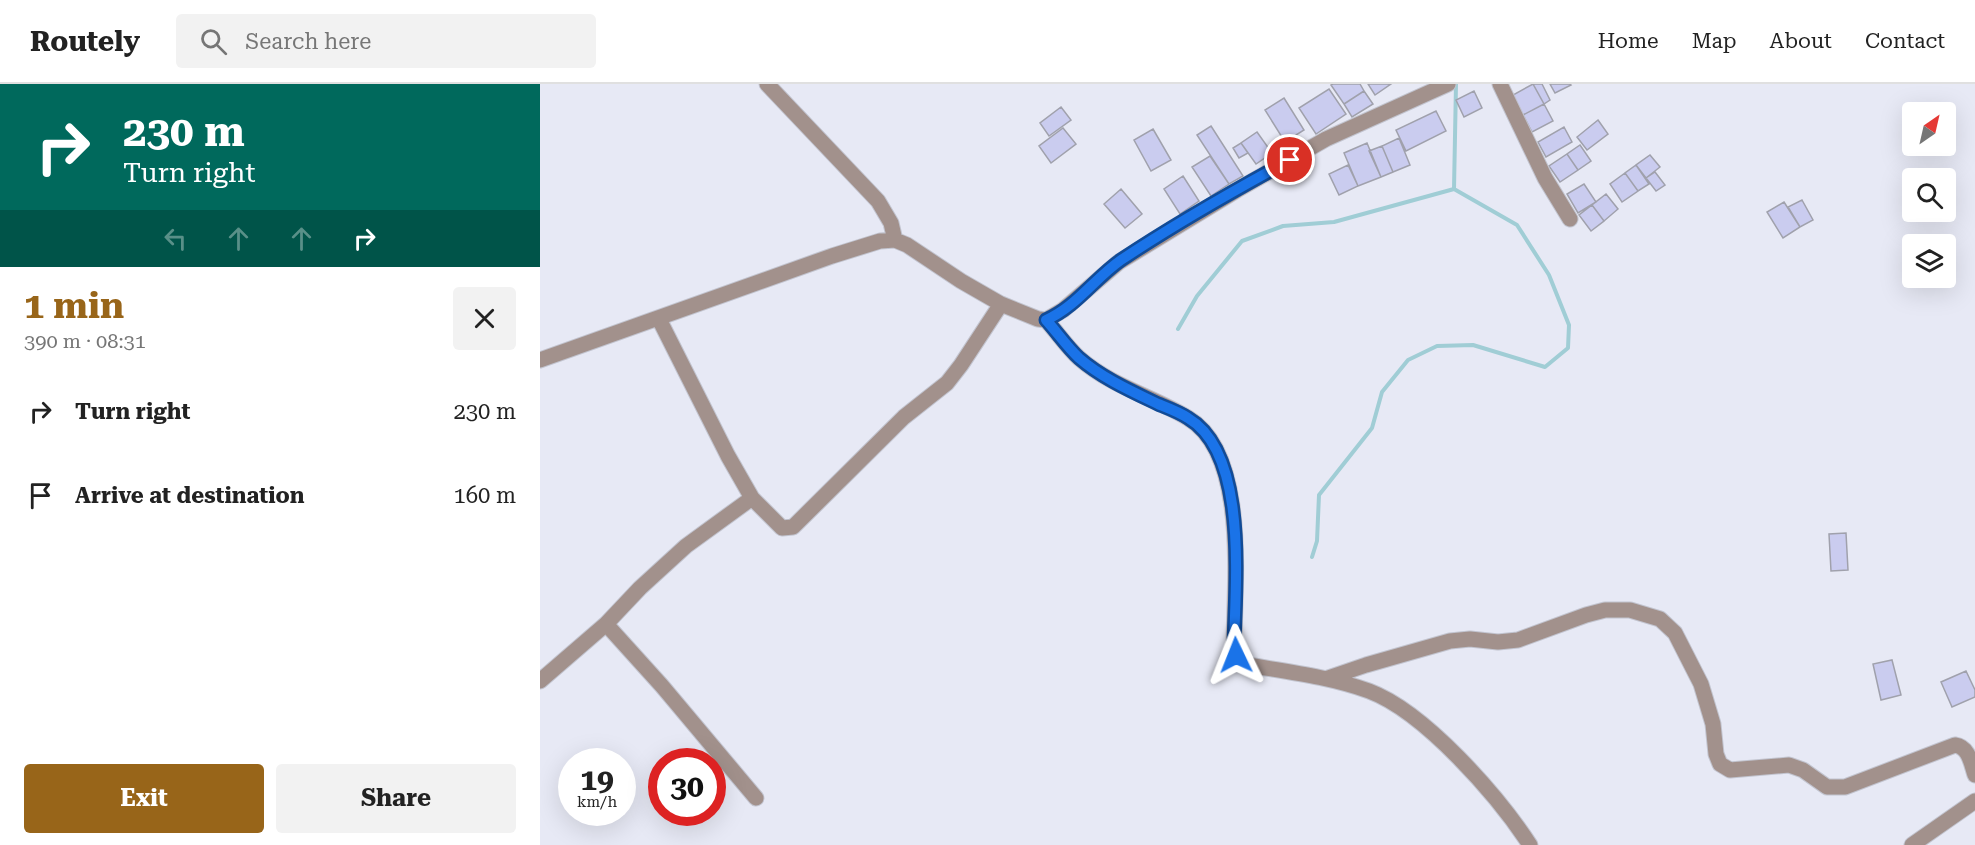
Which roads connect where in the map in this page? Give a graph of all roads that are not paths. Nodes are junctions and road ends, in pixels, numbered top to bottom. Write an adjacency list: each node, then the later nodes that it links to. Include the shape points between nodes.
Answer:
1 (767, 84): 5 (street, via 878,201 891,223)
2 (1500, 84): 4 (street, via 1545,178)
3 (1443, 85): 8 (street, via 1326,140 1237,190 1119,262)
4 (1570, 219)
5 (895, 240): 6 (street); 7 (street, via 832,256)
6 (1001, 304): 8 (street); 10 (street, via 947,383 904,417 793,527 782,528)
7 (659, 319): 9 (street); 10 (street)
8 (1046, 320): 12 (street, via 1078,357 1106,378 1189,418 1214,445 1232,504 1237,570 1234,647 1240,661)
9 (540, 360)
10 (752, 498): 11 (street, via 686,546)
11 (606, 624): 13 (street); 15 (street)
12 (1328, 678): 14 (street, via 1450,641 1518,640 1586,615 1630,610 1660,619 1675,633 1701,684 1720,764 1730,770 1789,765 1827,787 1845,787 1960,745 1966,750); 17 (street, via 1372,692 1436,736 1487,788)
13 (540, 681)
14 (1975, 775)
15 (756, 798)
16 (1975, 801): 18 (street)
17 (1530, 845)
18 (1912, 845)

